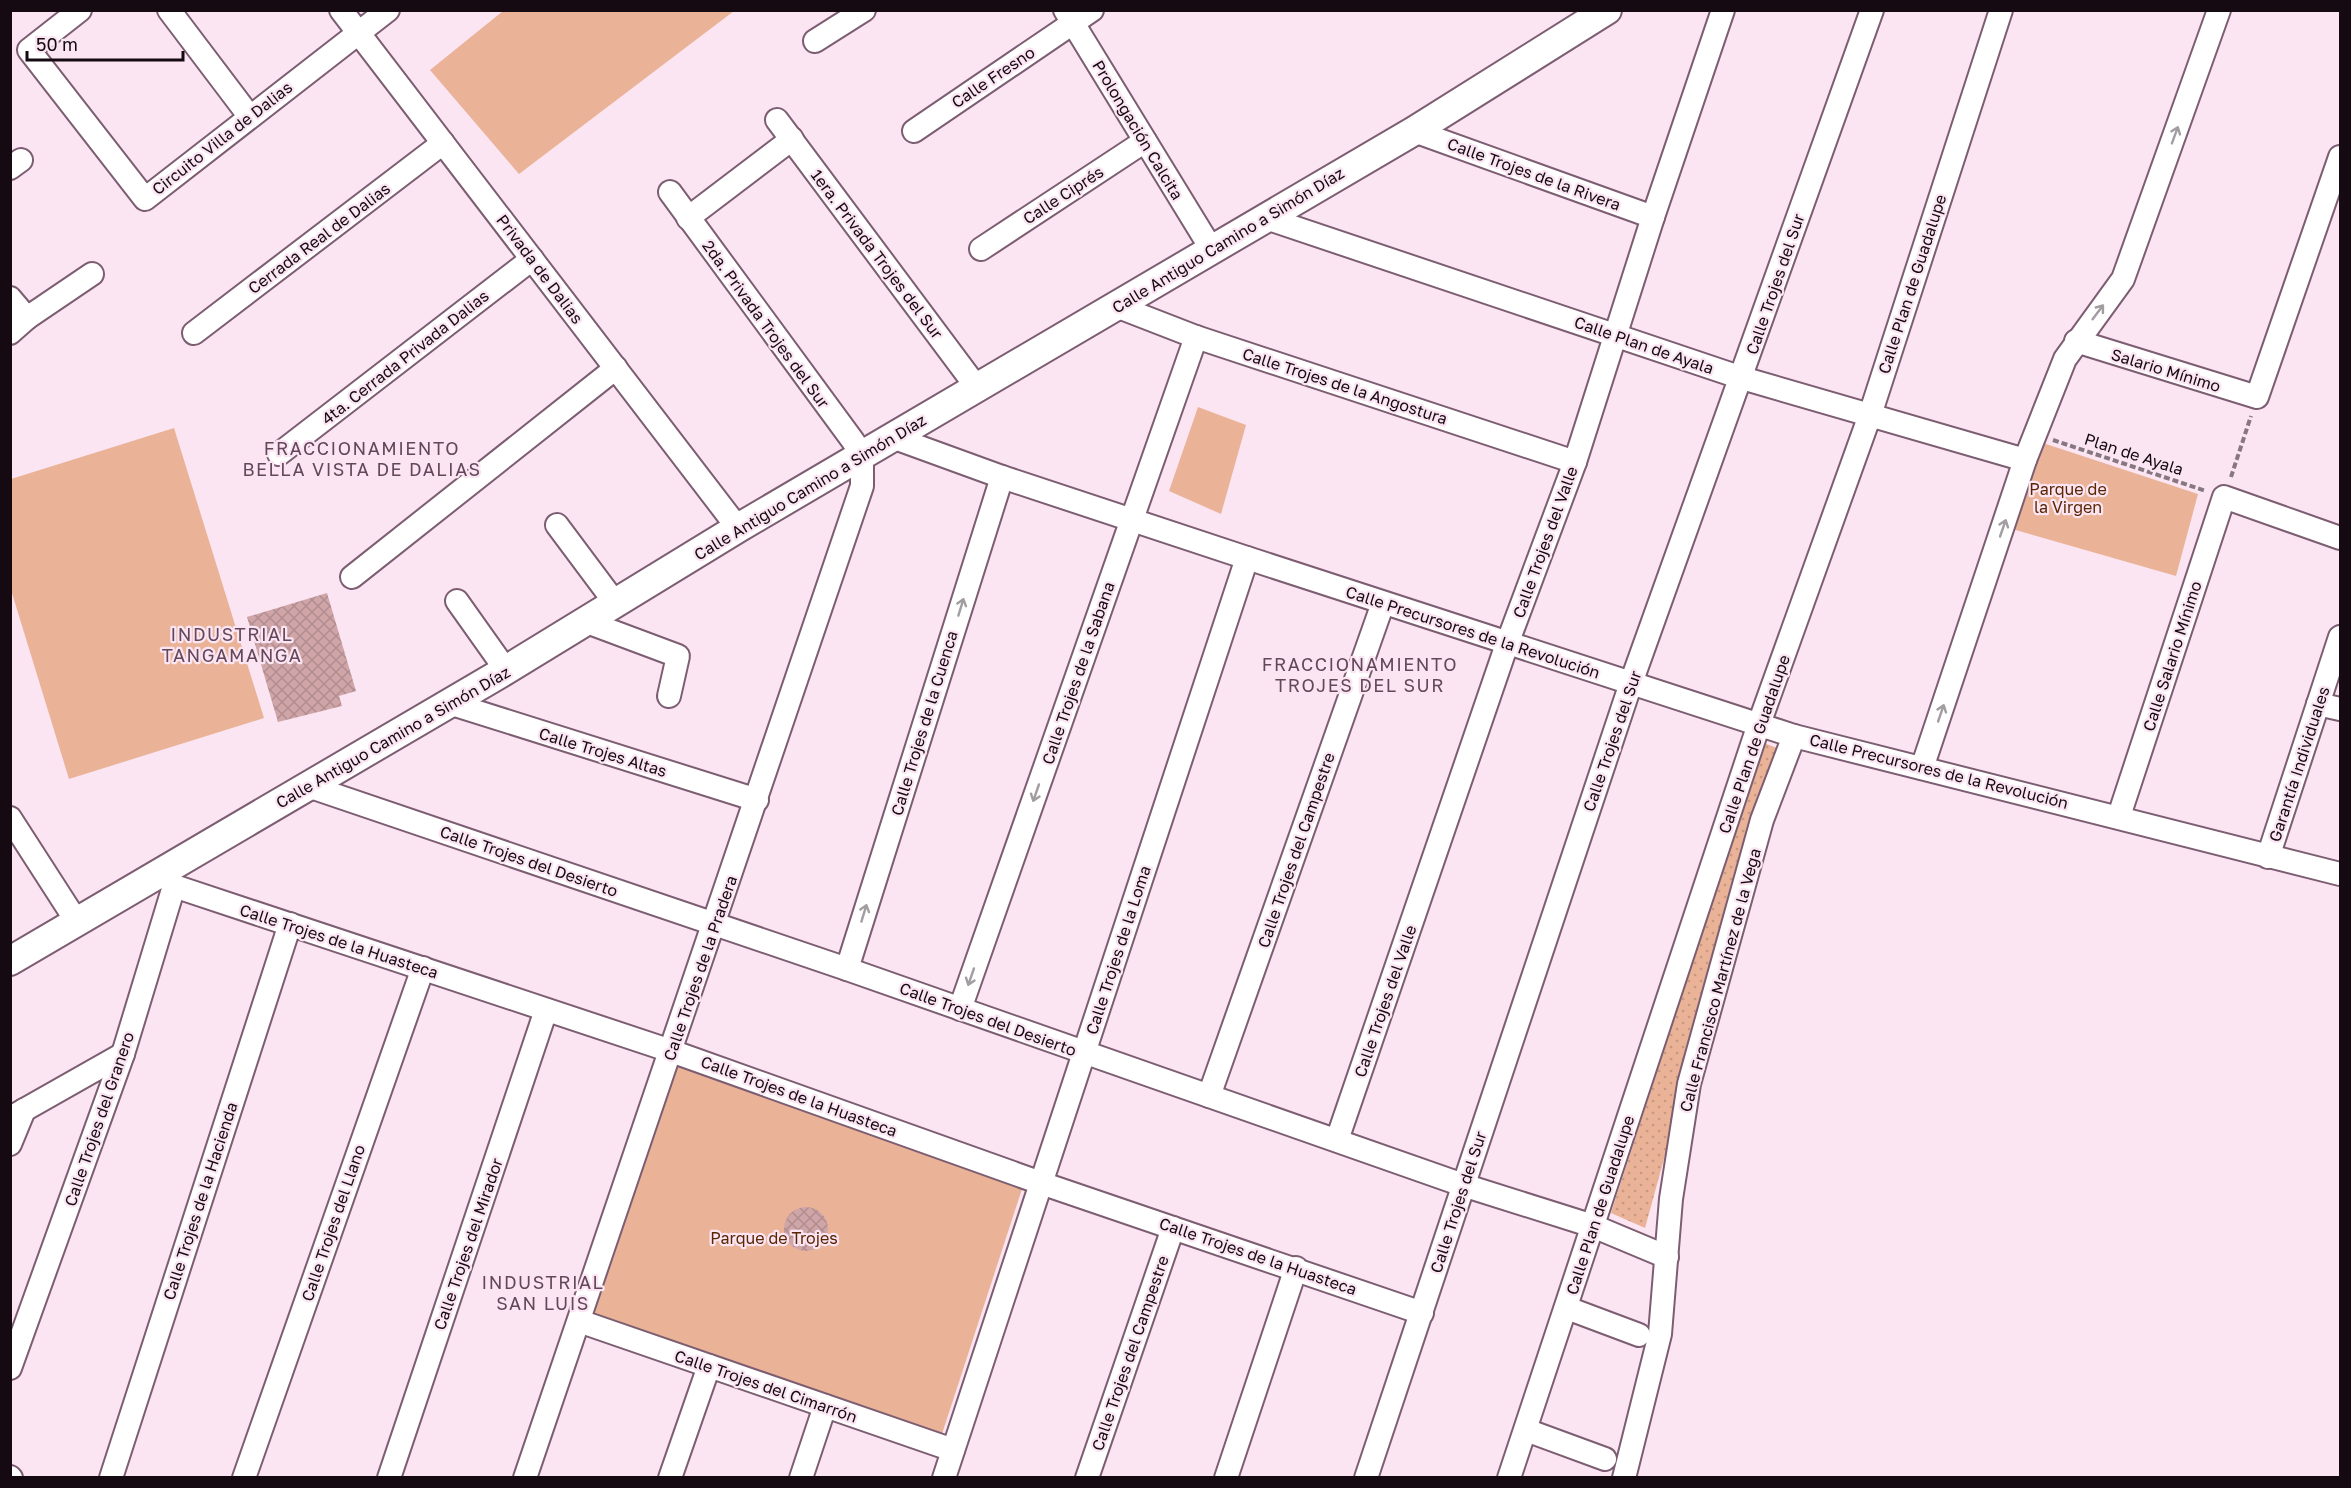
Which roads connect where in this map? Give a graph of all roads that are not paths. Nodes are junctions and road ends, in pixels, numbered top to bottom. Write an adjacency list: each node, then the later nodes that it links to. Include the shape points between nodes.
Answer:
1 (80, 10): 15 (street, Circuito Villa de Dalias, via 29,50 145,199)
2 (169, 10): 15 (street)
3 (341, 10): 13 (street, Privada de Dalias)
4 (388, 10): 13 (street, Circuito Villa de Dalias)
5 (864, 10): 14 (street)
6 (1092, 10): 12 (street, Calle Fresno)
7 (1607, 10): 17 (main road, Calle Antiguo Camino a Simón Díaz)
8 (1723, 10): 24 (street, Calle Trojes del Valle)
9 (1872, 10): 39 (street, Calle Trojes del Sur)
10 (2001, 10): 41 (street, Calle Plan de Guadalupe)
11 (2219, 10): 37 (street, one-way to 11, via 2123,279)
12 (1069, 17): 18 (street, Calle Fresno); 20 (street, Prolongación Calcita)
13 (358, 33): 15 (street, Circuito Villa de Dalias); 21 (street, Privada de Dalias)
14 (815, 41)
15 (250, 117)
16 (777, 120): 19 (street, 1era. Privada Trojes del Sur)
17 (1414, 130): 24 (street, Calle Trojes de la Rivera); 26 (main road, Calle Antiguo Camino a Simón Díaz)
18 (914, 131)
19 (792, 139): 25 (street); 40 (street, 1era. Privada Trojes del Sur)
20 (1145, 141): 27 (street, Calle Ciprés); 28 (street, Prolongación Calcita)
21 (443, 142): 29 (street, Privada de Dalias); 34 (street, Cerrada Real de Dalias)
22 (2340, 157): 37 (street, Salario Mínimo, via 2257,397)
23 (670, 192): 25 (street, 2da. Privada Trojes del Sur)
24 (1653, 216): 35 (street, Calle Trojes del Valle)
25 (688, 218): 44 (street, 2da. Privada Trojes del Sur)
26 (1266, 218): 28 (main road, Calle Antiguo Camino a Simón Díaz); 35 (street, Calle Plan de Ayala)
27 (981, 249)
28 (1212, 250): 32 (main road, Calle Antiguo Camino a Simón Díaz)
29 (532, 259): 38 (street, Privada de Dalias); 43 (street, 4ta. Cerrada Privada Dalias)
30 (92, 274): 33 (street)
31 (10, 298): 33 (street)
32 (1116, 306): 36 (street, Calle Trojes de la Angostura); 40 (main road, Calle Antiguo Camino a Simón Díaz)
33 (19, 326)
34 (195, 333)
35 (1616, 334): 39 (street, Calle Plan de Ayala); 46 (street, Calle Trojes del Valle)
36 (1196, 337): 46 (street, Calle Trojes de la Angostura); 48 (street, Calle Trojes de la Sabana)
37 (2076, 341): 45 (street, via 2065,359)
38 (616, 369): 50 (street, Privada de Dalias); 53 (street)
39 (1742, 378): 41 (street, Calle Plan de Ayala); 61 (street, Calle Trojes del Sur)
40 (978, 389): 42 (main road, Calle Antiguo Camino a Simón Díaz)
41 (1870, 415): 45 (street, Calle Plan de Ayala); 66 (street, Calle Plan de Guadalupe)
42 (892, 438): 44 (main road, Calle Antiguo Camino a Simón Díaz); 47 (street, Calle Precursores de la Revolución)
43 (279, 454)
44 (862, 455): 50 (main road, Calle Antiguo Camino a Simón Díaz); 70 (street, Calle Trojes de la Pradera, via 862,486)
45 (2025, 460): 68 (street, one-way to 45)
46 (1575, 462): 59 (street, Calle Trojes del Valle)
47 (1002, 477): 48 (street, Calle Precursores de la Revolución); 81 (street, Calle Trojes de la Cuenca, one-way to 47)
48 (1132, 520): 52 (street, Calle Precursores de la Revolución); 82 (street, Calle Trojes de la Sabana, one-way to 82)
49 (557, 525): 56 (street)
50 (738, 528): 56 (main road, Calle Antiguo Camino a Simón Díaz)
51 (2340, 538): 71 (street, Calle Salario Mínimo, via 2224,497)
52 (1247, 558): 55 (street, Calle Precursores de la Revolución); 86 (street, Calle Trojes de la Loma)
53 (352, 577)
54 (457, 601): 60 (street)
55 (1383, 603): 59 (street, Calle Precursores de la Revolución); 87 (street, Calle Trojes del Campestre)
56 (616, 604): 57 (main road, Calle Antiguo Camino a Simón Díaz)
57 (587, 622): 60 (main road, Calle Antiguo Camino a Simón Díaz); 62 (street, via 678,656)
58 (2340, 637): 64 (street, Garantía Individuales)
59 (1507, 644): 61 (street, Calle Precursores de la Revolución); 89 (street, Calle Trojes del Valle)
60 (506, 670): 63 (main road, Calle Antiguo Camino a Simón Díaz)
61 (1631, 683): 66 (street, Calle Precursores de la Revolución); 92 (street, Calle Trojes del Sur)
62 (669, 696)
63 (449, 704): 69 (main road, Calle Antiguo Camino a Simón Díaz); 70 (street, Calle Trojes Altas)
64 (2318, 704): 65 (street); 73 (street, Garantía Individuales)
65 (2340, 709)
66 (1759, 724): 67 (street, Calle Precursores de la Revolución); 93 (street, Calle Plan de Guadalupe)
67 (1794, 735): 68 (street, Calle Precursores de la Revolución); 95 (street, Calle Francisco Martínez de la Vega, via 1762,820 1689,1084 1671,1199)
68 (1922, 768): 71 (street, Calle Precursores de la Revolución)
69 (308, 786): 75 (main road, Calle Antiguo Camino a Simón Díaz); 78 (street, Calle Trojes del Desierto)
70 (757, 800): 78 (street, Calle Trojes de la Pradera)
71 (2119, 816): 73 (street, Calle Precursores de la Revolución)
72 (10, 818): 76 (street)
73 (2268, 857): 74 (street, Calle Precursores de la Revolución)
74 (2340, 874)
75 (169, 879): 76 (main road, Calle Antiguo Camino a Simón Díaz); 77 (street, Calle Trojes de la Huasteca); 85 (street, Calle Trojes del Granero)
76 (77, 922): 79 (main road, Calle Antiguo Camino a Simón Díaz)
77 (290, 924): 80 (street, Calle Trojes de la Huasteca); 107 (street, Calle Trojes de la Hacienda)
78 (715, 924): 81 (street, Calle Trojes del Desierto); 84 (street, Calle Trojes de la Pradera)
79 (10, 961)
80 (423, 968): 83 (street, Calle Trojes de la Huasteca); 108 (street, Calle Trojes del Llano)
81 (847, 969): 82 (street, Calle Trojes del Desierto)
82 (960, 1009): 86 (street, Calle Trojes del Desierto)
83 (546, 1010): 84 (street, Calle Trojes de la Huasteca); 109 (street, Calle Trojes del Mirador)
84 (671, 1051): 91 (street, Calle Trojes de la Huasteca); 99 (street, Calle Trojes de la Pradera)
85 (123, 1054): 88 (street); 102 (street, Calle Trojes del Granero)
86 (1084, 1054): 87 (street, Calle Trojes del Desierto); 91 (street, Calle Trojes de la Loma)
87 (1209, 1096): 89 (street, Calle Trojes del Desierto)
88 (17, 1114): 90 (street)
89 (1337, 1140): 92 (street, Calle Trojes del Desierto)
90 (10, 1144)
91 (1041, 1183): 94 (street, Calle Trojes de la Huasteca); 105 (street, Calle Trojes de la Loma)
92 (1463, 1185): 93 (street, Calle Trojes del Desierto); 98 (street, Calle Trojes del Sur)
93 (1593, 1226): 95 (street, Calle Trojes del Desierto); 97 (street, Calle Plan de Guadalupe)
94 (1173, 1228): 96 (street, Calle Trojes de la Huasteca); 114 (street, Calle Trojes del Campestre)
95 (1667, 1257): 118 (street, Calle Francisco Martínez de la Vega, via 1660,1334)
96 (1296, 1268): 98 (street, Calle Trojes de la Huasteca); 115 (street)
97 (1567, 1308): 100 (street); 104 (street, Calle Plan de Guadalupe)
98 (1422, 1313): 116 (street, Calle Trojes del Sur)
99 (579, 1321): 101 (street, Calle Trojes del Cimarrón); 110 (street, Calle Trojes de la Pradera)
100 (1640, 1335)
101 (709, 1366): 103 (street, Calle Trojes del Cimarrón); 111 (street)
102 (10, 1368)
103 (825, 1406): 105 (street, Calle Trojes del Cimarrón); 112 (street)
104 (1526, 1430): 106 (street); 117 (street, Calle Plan de Guadalupe)
105 (953, 1450): 113 (street, Calle Trojes de la Loma)
106 (1605, 1459)
107 (111, 1478)
108 (244, 1478)
109 (389, 1478)
110 (525, 1478)
111 (670, 1478)
112 (801, 1478)
113 (944, 1478)
114 (1087, 1478)
115 (1226, 1478)
116 (1366, 1478)
117 (1509, 1478)
118 (1624, 1478)

